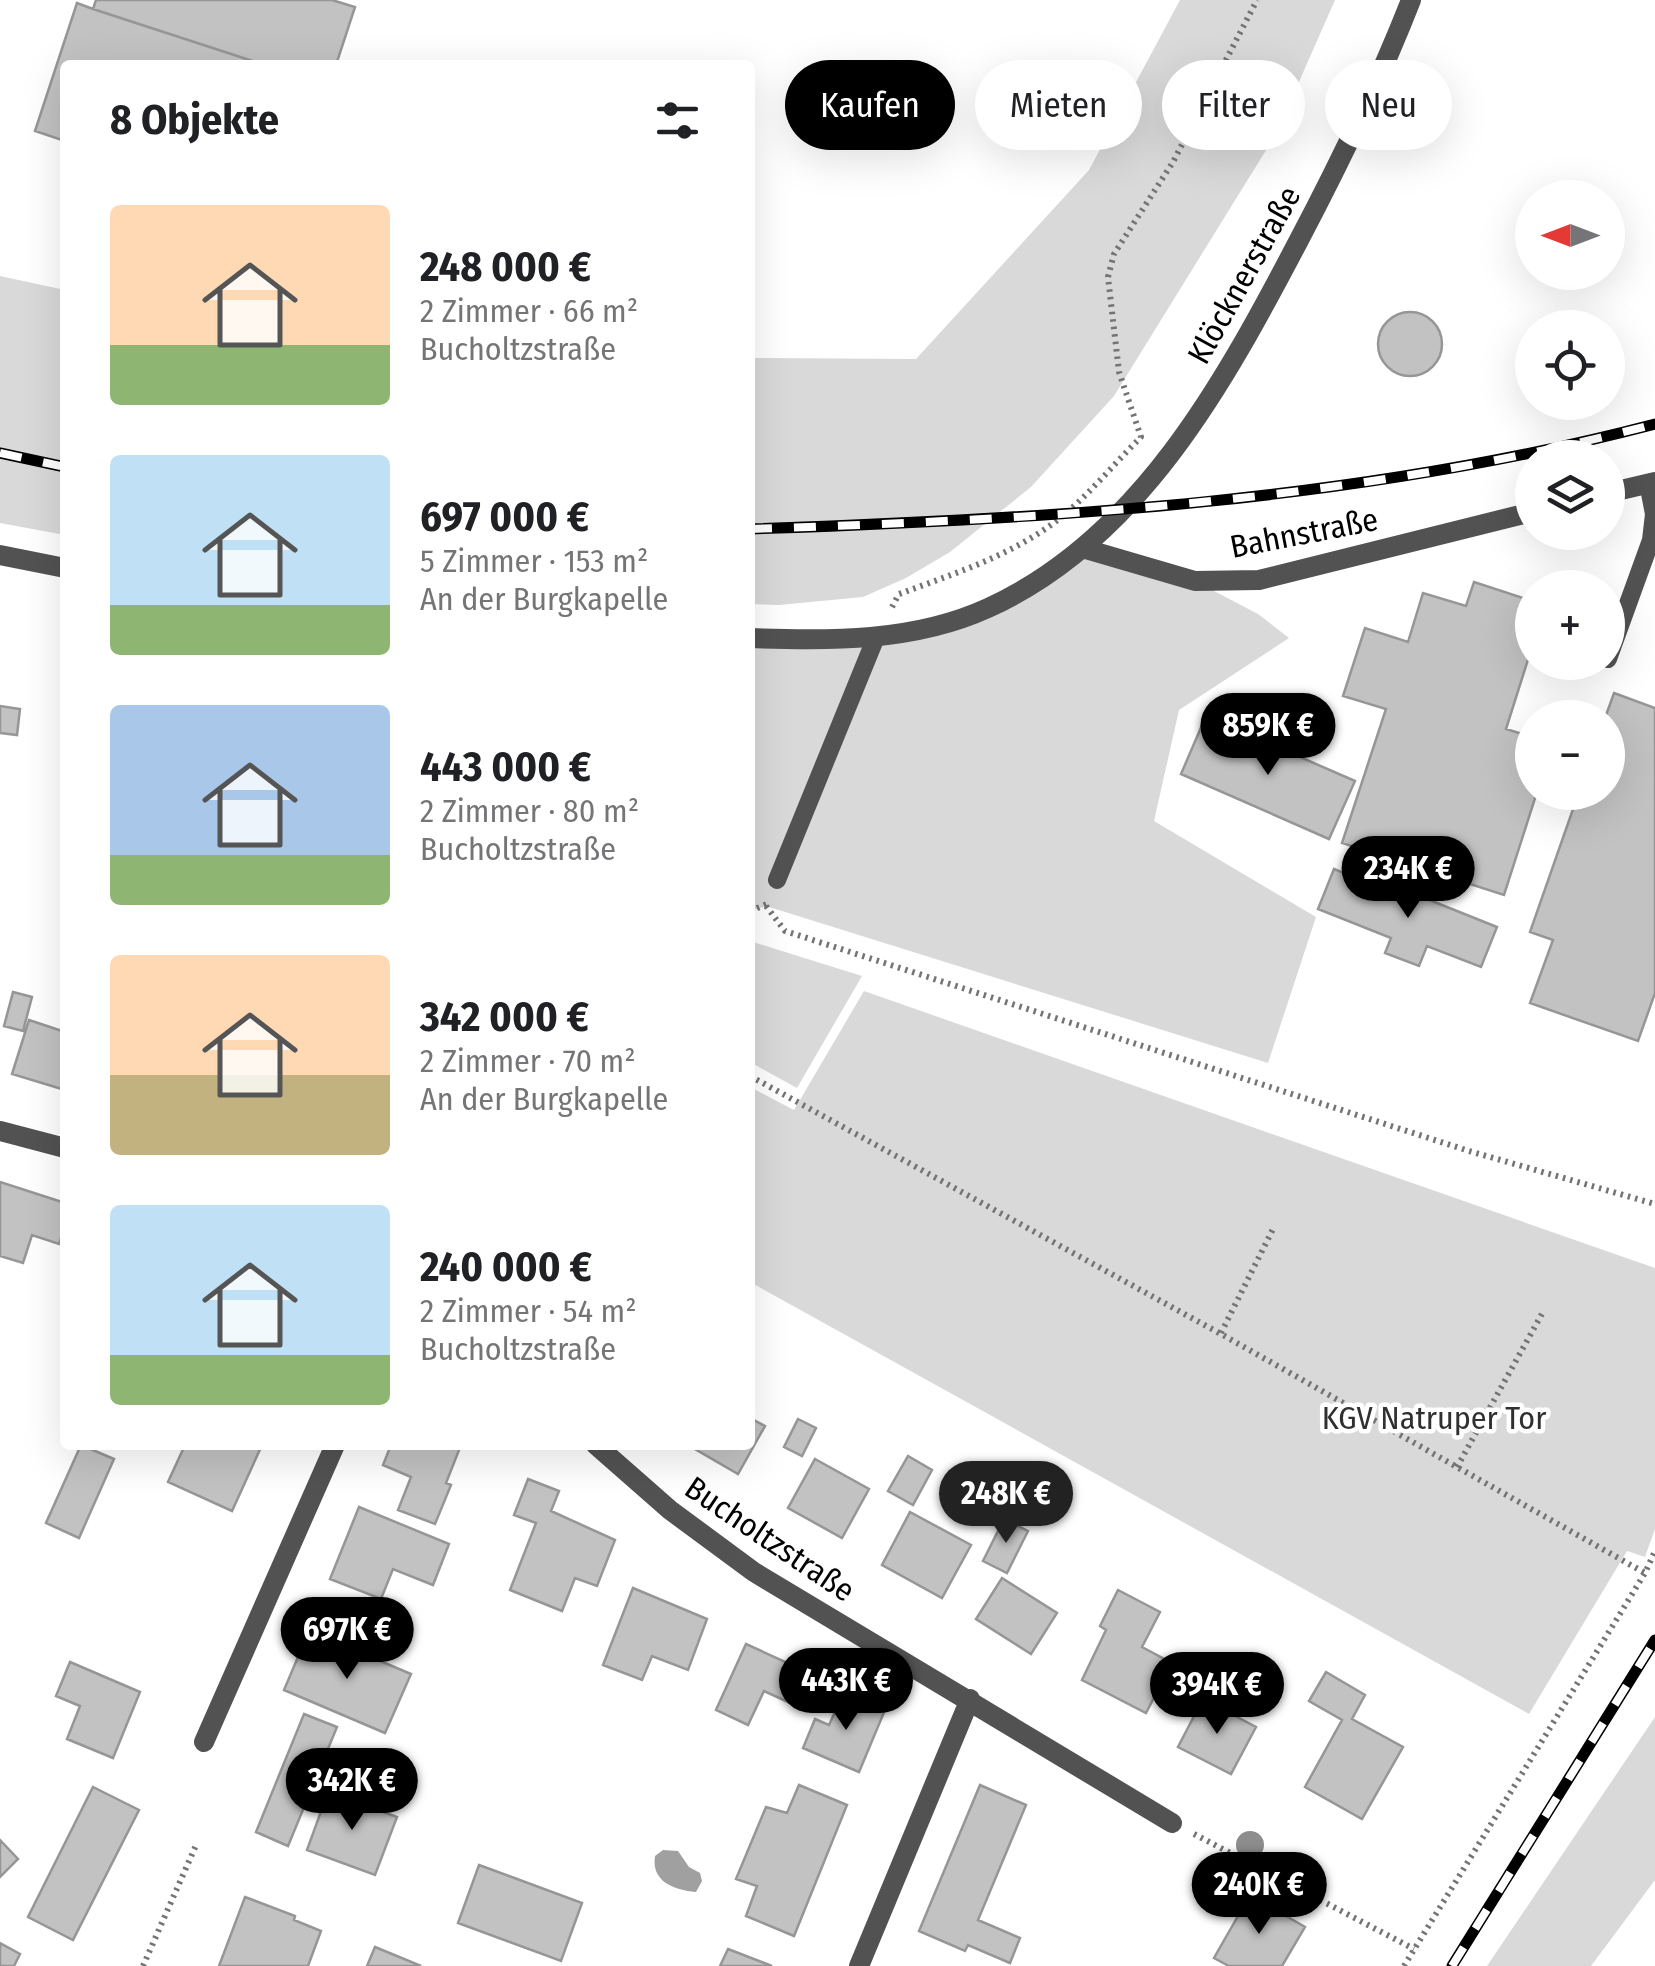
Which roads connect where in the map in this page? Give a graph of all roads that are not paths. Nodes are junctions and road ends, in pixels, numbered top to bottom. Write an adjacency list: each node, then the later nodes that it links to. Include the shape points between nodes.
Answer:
1 (1410, 0): 5 (street, Klöcknerstraße, via 1329,183 1247,339 1178,444)
2 (1652, 482): 3 (street); 8 (lane, via 1651,540)
3 (1625, 489)
4 (1515, 516): 5 (street, Bahnstraße, via 1259,580 1195,581)
5 (1082, 548): 9 (street, via 988,608)
6 (0, 556): 7 (street)
7 (60, 567)
8 (1625, 612)
9 (876, 637): 10 (street); 11 (lane)
10 (755, 638)
11 (778, 880)
12 (0, 1131): 13 (street)
13 (60, 1147)
14 (333, 1450): 17 (street)
15 (602, 1450): 16 (street, Bucholtzstraße, via 754,1572)
16 (970, 1700): 18 (street, Bucholtzstraße); 19 (street)
17 (204, 1742)
18 (1172, 1823)
19 (860, 1966)

